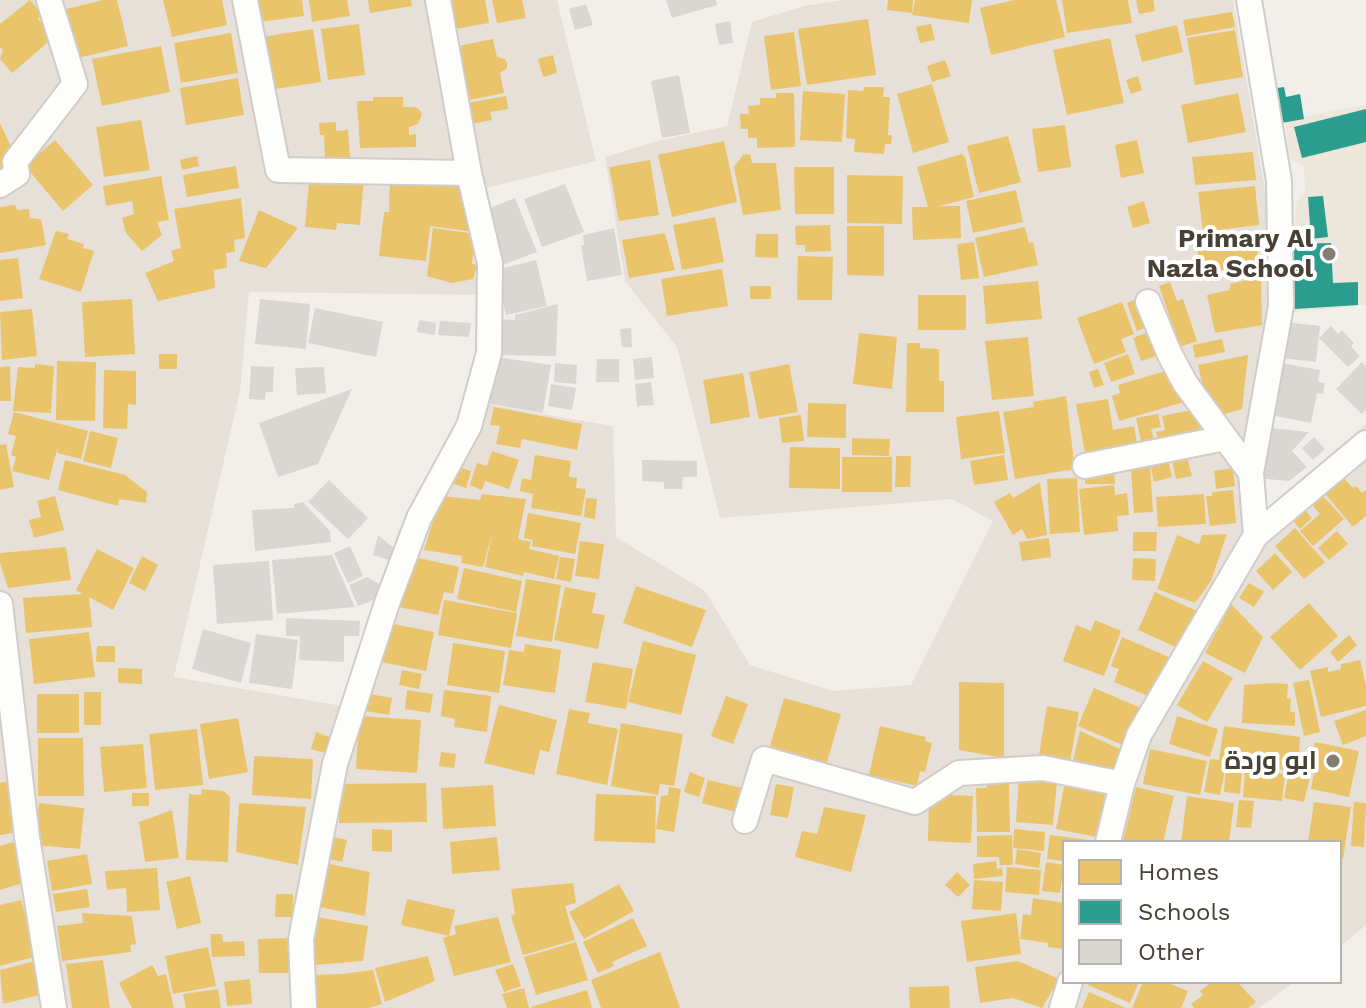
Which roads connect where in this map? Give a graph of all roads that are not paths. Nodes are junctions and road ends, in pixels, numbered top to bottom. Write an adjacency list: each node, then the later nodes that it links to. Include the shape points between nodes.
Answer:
1 (49, 0): 6 (street, via 75,84 15,162 17,174)
2 (245, 0): 5 (street, via 278,170)
3 (438, 0): 5 (street)
4 (1249, 0): 11 (street, via 1279,181 1281,306)
5 (469, 173): 19 (street, via 490,263 489,353 469,426 419,518 403,560 335,764 301,939)
6 (0, 185)
7 (1148, 302): 8 (street, via 1185,383)
8 (1225, 438): 10 (street); 11 (street)
9 (1366, 443): 12 (street)
10 (1085, 466)
11 (1251, 473): 12 (street)
12 (1256, 535): 14 (street, via 1139,735)
13 (0, 604): 18 (street, via 27,837)
14 (1122, 784): 15 (street, via 1043,768 959,773 915,802 764,759); 16 (street)
15 (745, 821)
16 (1108, 840)
17 (1069, 984): 20 (street)
18 (54, 1008)
19 (304, 1008)
20 (1062, 1008)

